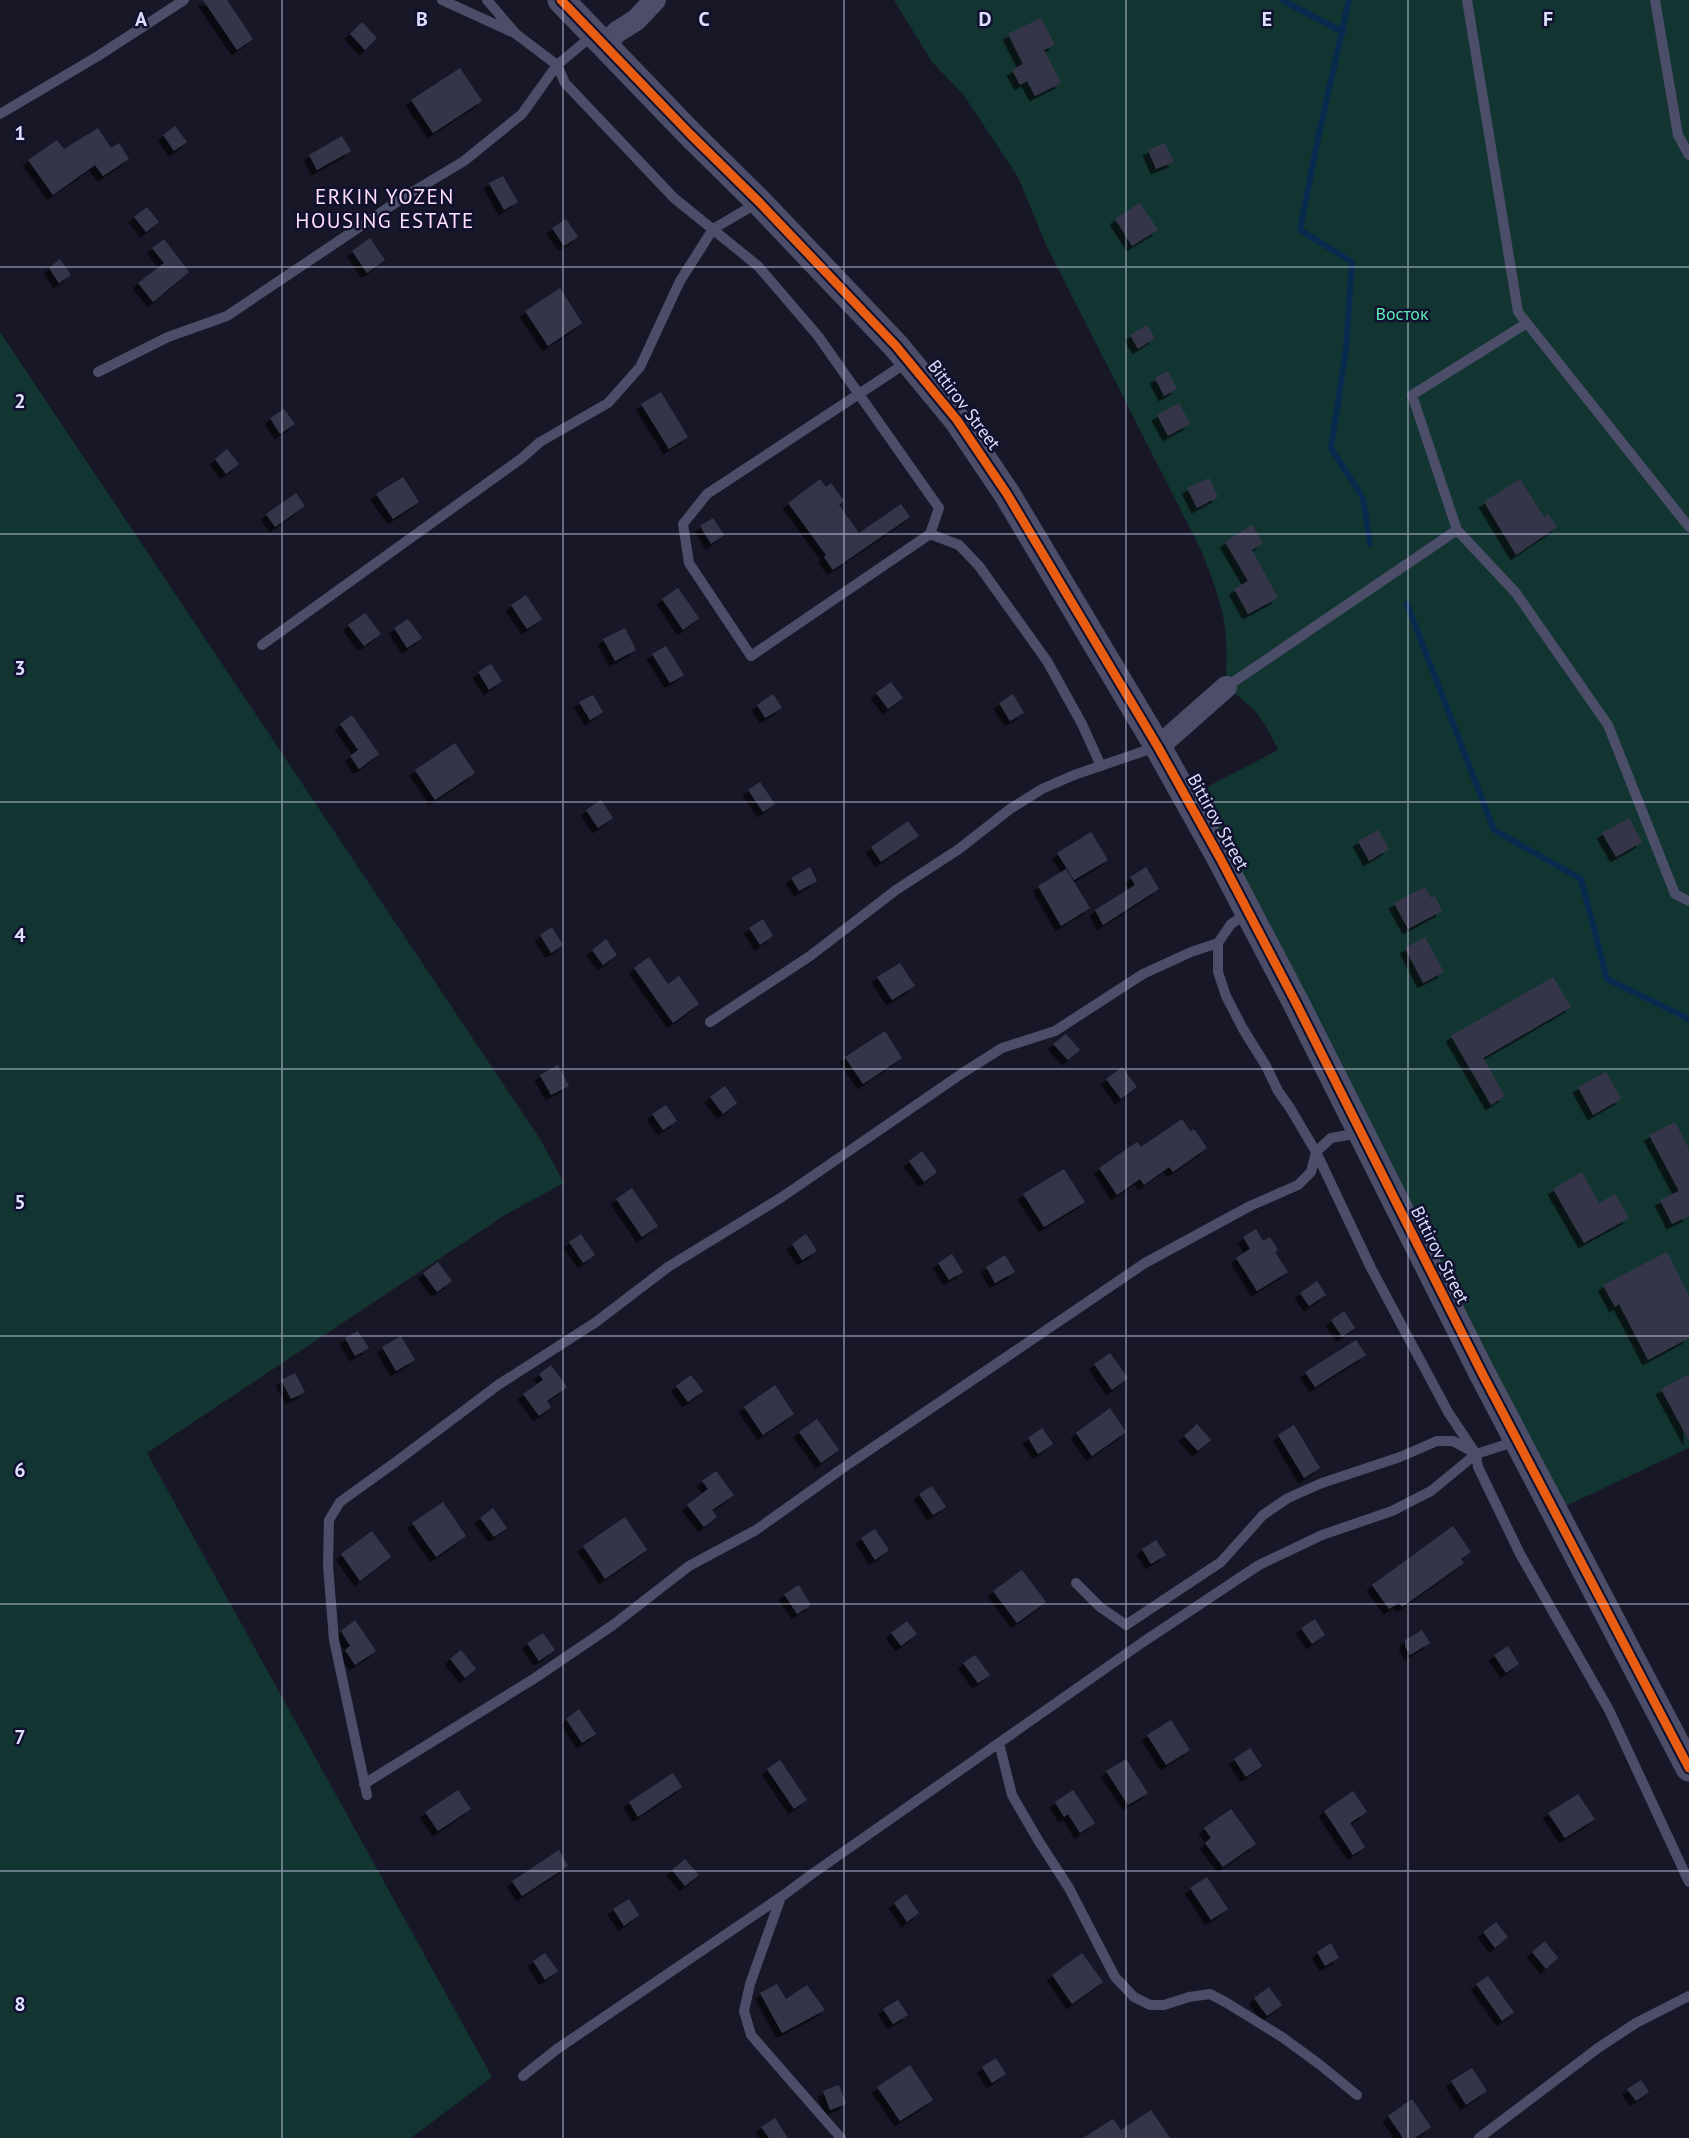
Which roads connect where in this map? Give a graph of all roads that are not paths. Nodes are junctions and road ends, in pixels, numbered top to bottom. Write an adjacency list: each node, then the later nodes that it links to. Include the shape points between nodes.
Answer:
1 (184, 0): 11 (lane)
2 (442, 0): 8 (lane)
3 (488, 0): 8 (lane)
4 (561, 0): 9 (street, Bittirov Street)
5 (655, 0): 9 (street, via 636,20)
6 (1467, 0): 15 (lane, via 1518,312)
7 (1655, 0): 12 (lane, via 1678,135)
8 (516, 34): 10 (lane)
9 (599, 40): 10 (lane); 13 (street, Bittirov Street)
10 (557, 64): 14 (lane, via 565,83 674,198); 17 (lane, via 522,114 464,161 226,316 168,337)
11 (0, 114)
12 (1689, 156)
13 (759, 202): 14 (lane); 16 (street, Bittirov Street)
14 (714, 229): 18 (lane, via 758,266 818,336); 22 (lane, via 680,281 640,367 608,403 540,442)
15 (1527, 323): 19 (lane); 20 (lane, via 1412,395)
16 (909, 361): 18 (lane); 24 (street, Bittirov Street, via 981,454)
17 (98, 372)
18 (858, 394): 21 (lane, via 939,508); 21 (lane, via 706,494 683,524 689,563 751,656)
19 (1689, 527)
20 (1457, 530): 23 (lane); 26 (lane, via 1516,593 1608,725 1675,894)
21 (930, 534): 25 (lane, via 959,544 979,566 1047,661)
22 (262, 645)
23 (1226, 687): 24 (street)
24 (1158, 747): 25 (lane); 27 (street, Bittirov Street)
25 (1101, 766): 29 (lane, via 1042,789 1010,809 810,956)
26 (1689, 901)
27 (1248, 913): 28 (lane, via 1230,924); 30 (street, Bittirov Street)
28 (1218, 943): 31 (lane, via 1218,972 1226,996); 31 (lane, via 1143,974 1054,1031 1002,1048 964,1072 782,1197 668,1267 596,1322 498,1384 340,1502 329,1520 334,1640 366,1790 613,1625 689,1566 756,1530 1145,1263 1250,1206 1298,1185 1311,1172)
29 (710, 1022)
30 (1361, 1133): 31 (lane, via 1331,1138); 32 (street, Bittirov Street)
31 (1316, 1152): 33 (lane, via 1371,1268 1448,1412)
32 (1517, 1440): 33 (lane); 36 (street, Bittirov Street)
33 (1476, 1454): 34 (lane, via 1453,1441 1437,1440 1288,1498 1263,1515 1221,1562 1126,1625); 35 (lane, via 1431,1491 1259,1565); 37 (lane, via 1478,1467 1520,1554 1609,1710)
34 (1076, 1583)
35 (999, 1743): 38 (lane); 41 (lane, via 1012,1795 1069,1888 1115,1977 1134,1996 1150,2005 1164,2005 1210,1994 1282,2037)
36 (1689, 1768)
37 (1689, 1882)
38 (782, 1897): 40 (lane); 42 (lane, via 744,2011 751,2035)
39 (1689, 1996): 43 (lane, via 1598,2048)
40 (523, 2076)
41 (1357, 2095)
42 (841, 2138)
43 (1479, 2138)

